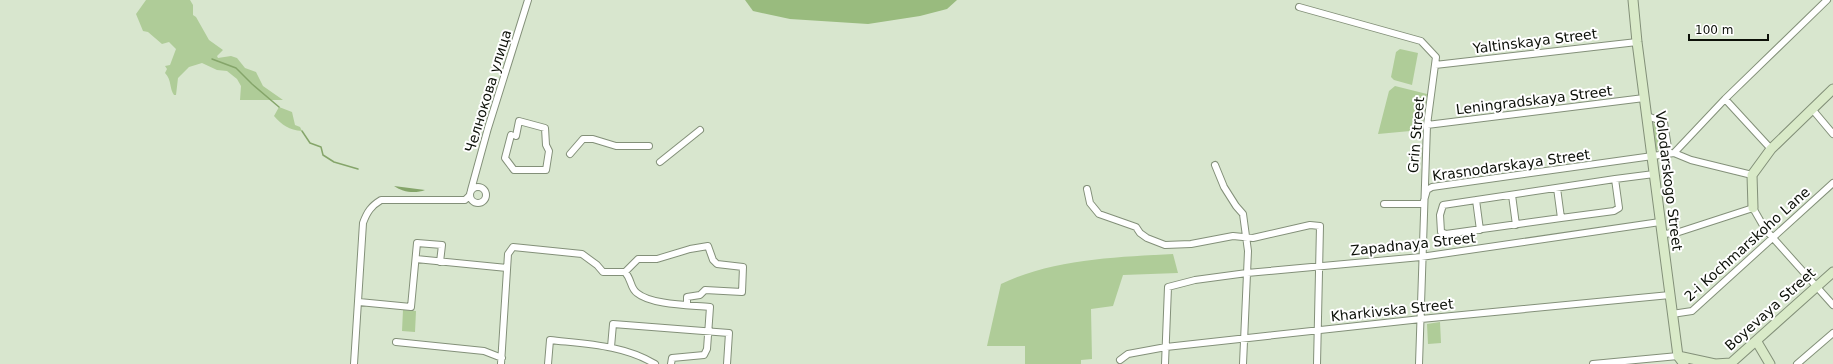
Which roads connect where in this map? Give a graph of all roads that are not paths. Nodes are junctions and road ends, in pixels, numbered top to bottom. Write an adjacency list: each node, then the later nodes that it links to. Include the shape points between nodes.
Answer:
1 (528, 0): 51 (street, Челнокова улица, via 470,192 465,200 381,200 373,204 366,212 363,223)
2 (1633, 0): 5 (main road, Volodarskogo Street)
3 (1827, 0): 9 (street)
4 (1299, 7): 6 (street, Grin Street, via 1421,41 1436,56)
5 (1636, 42): 6 (street, Yaltinskaya Street); 8 (main road, Volodarskogo Street)
6 (1435, 65): 12 (street, Grin Street)
7 (1833, 89): 10 (main road)
8 (1644, 98): 11 (main road, Volodarskogo Street); 12 (street, Leningradskaya Street)
9 (1725, 99): 17 (street); 19 (street)
10 (1812, 109): 14 (street); 17 (main road)
11 (1647, 116): 19 (street, via 1664,122); 20 (main road, Volodarskogo Street)
12 (1427, 125): 32 (street, Grin Street)
13 (700, 130): 21 (street)
14 (1833, 134)
15 (513, 136): 15 (street, via 505,158 514,170 546,170 549,151 545,128 519,121)
16 (649, 146): 18 (street, via 616,146 593,139 583,139)
17 (1771, 149): 24 (main road)
18 (570, 154)
19 (1671, 154): 20 (street); 24 (street)
20 (1652, 157): 23 (main road, Volodarskogo Street); 32 (street, Krasnodarskaya Street, via 1432,188 1427,190)
21 (660, 162)
22 (1215, 165): 39 (street, via 1224,187 1243,214)
23 (1654, 174): 25 (street); 35 (main road, Volodarskogo Street)
24 (1752, 175): 33 (main road)
25 (1615, 179): 27 (street); 34 (street, via 1619,208)
26 (1833, 183): 40 (street, 2-i Kochmarskoho Lane)
27 (1557, 188): 29 (street); 34 (street)
28 (1087, 189): 39 (street, via 1090,203 1100,214 1136,227 1143,236 1165,246)
29 (1512, 195): 30 (street); 36 (street)
30 (1476, 200): 37 (street); 37 (street, via 1442,206 1441,232 1446,234)
31 (1384, 204): 32 (street)
32 (1423, 204): 41 (street, Grin Street)
33 (1753, 208): 38 (street, via 1676,233); 40 (street, via 1765,229)
34 (1561, 218): 36 (street)
35 (1660, 222): 38 (main road, Volodarskogo Street); 41 (street, Zapadnaya Street)
36 (1516, 225): 37 (street)
37 (1480, 230)
38 (1662, 234): 50 (main road, Volodarskogo Street)
39 (1245, 236): 44 (street, via 1253,238 1310,225 1320,226); 48 (street, via 1248,251)
40 (1773, 237): 49 (street); 54 (street, 2-i Kochmarskoho Lane, via 1692,311)
41 (1421, 256): 44 (street, Zapadnaya Street); 55 (street, Grin Street)
42 (416, 259): 43 (street); 43 (street, via 417,243 442,245); 51 (street, via 411,307)
43 (440, 262): 45 (street)
44 (1320, 266): 48 (street, Zapadnaya Street); 56 (street)
45 (507, 268): 46 (street, via 508,254 513,248 582,254 603,272); 66 (street)
46 (625, 272): 52 (street, via 635,292 645,299); 52 (street, via 638,259 657,259 708,246 717,264 743,267 742,292 705,290 700,295 687,297)
47 (1833, 272): 49 (main road, Boyevaya Street)
48 (1247, 274): 59 (street); 63 (street, Zapadnaya Street, via 1195,280 1168,287)
49 (1815, 287): 53 (street); 61 (main road, Boyevaya Street)
50 (1670, 295): 54 (main road, Volodarskogo Street); 55 (street, Kharkivska Street)
51 (359, 302): 67 (street)
52 (687, 304): 57 (street, via 710,307)
53 (1833, 305)
54 (1672, 314): 64 (main road, Volodarskogo Street)
55 (1421, 319): 56 (street, Kharkivska Street); 75 (street, Grin Street)
56 (1319, 330): 59 (street, Kharkivska Street); 74 (street)
57 (708, 331): 62 (street, via 613,324); 70 (street, via 704,355 672,358); 71 (street, via 730,333)
58 (1833, 333): 79 (street)
59 (1244, 338): 63 (street, Kharkivska Street); 73 (street)
60 (396, 342): 66 (street, via 484,351)
61 (1757, 342): 64 (main road, Boyevaya Street, via 1731,363 1715,364); 78 (main road)
62 (611, 347): 68 (street, via 550,340); 69 (street, via 640,355)
63 (1166, 347): 65 (street, Kharkivska Street, via 1128,354); 72 (street)
64 (1678, 356): 76 (street); 77 (main road, Volodarskogo Street)
65 (1120, 360)
66 (501, 361)
67 (354, 364)
68 (548, 364)
69 (655, 364)
70 (671, 364)
71 (727, 364)
72 (1165, 364)
73 (1243, 364)
74 (1318, 364)
75 (1419, 364)
76 (1593, 364)
77 (1684, 364)
78 (1770, 364)
79 (1797, 364)

